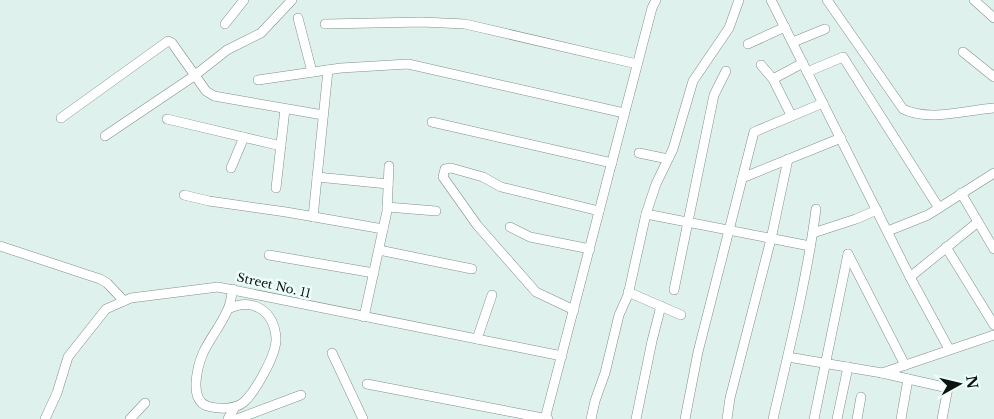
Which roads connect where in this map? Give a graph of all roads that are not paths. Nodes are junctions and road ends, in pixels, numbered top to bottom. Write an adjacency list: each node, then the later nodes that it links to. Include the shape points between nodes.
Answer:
1 (244, 0): 10 (street)
2 (292, 0): 23 (street, via 261,33 228,50)
3 (656, 0): 17 (street)
4 (739, 0): 41 (street, via 729,28 693,81)
5 (771, 0): 12 (street)
6 (826, 0): 28 (street, via 903,109 910,113 942,115)
7 (974, 0): 9 (street)
8 (298, 18): 22 (street)
9 (994, 18)
10 (225, 24)
11 (325, 24): 17 (street, via 465,24)
12 (784, 27): 14 (street); 15 (street)
13 (825, 29): 14 (street)
14 (793, 42): 19 (street)
15 (748, 44)
16 (963, 52): 24 (street)
17 (637, 64): 30 (street)
18 (761, 65): 26 (street)
19 (805, 68): 26 (street); 27 (street); 54 (street, via 843,57)
20 (328, 70): 22 (street); 30 (street, via 408,64); 31 (street)
21 (726, 70): 61 (street, via 714,95)
22 (312, 72): 25 (street)
23 (194, 76): 29 (street, via 214,96); 33 (street, via 172,42 168,41); 36 (street)
24 (994, 77)
25 (258, 80)
26 (773, 80): 32 (street)
27 (823, 103): 32 (street); 38 (street)
28 (994, 108)
29 (285, 109): 31 (street); 39 (street)
30 (624, 113): 43 (street)
31 (323, 115): 47 (street)
32 (791, 115): 48 (street, via 754,132)
33 (61, 118)
34 (167, 119): 37 (street)
35 (432, 122): 43 (street)
36 (105, 136)
37 (244, 137): 39 (street); 45 (street)
38 (841, 138): 42 (street); 56 (street)
39 (281, 146): 50 (street)
40 (640, 152): 41 (street)
41 (668, 159): 59 (street)
42 (788, 159): 48 (street); 70 (street)
43 (612, 163): 57 (street)
44 (389, 166): 49 (street)
45 (231, 168)
46 (994, 173): 51 (street)
47 (317, 177): 49 (street); 60 (street)
48 (742, 178): 66 (street)
49 (388, 184): 53 (street)
50 (276, 188)
51 (961, 193): 54 (street); 62 (street)
52 (184, 195): 60 (street)
53 (387, 207): 58 (street); 64 (street)
54 (939, 208): 67 (street)
55 (816, 209): 68 (street)
56 (877, 210): 67 (street); 68 (street)
57 (599, 211): 74 (street); 88 (street, via 501,187 483,177 451,168 445,169 443,176 477,225 536,292)
58 (436, 212)
59 (646, 214): 61 (street); 83 (street)
60 (313, 217): 64 (street)
61 (687, 222): 66 (street); 82 (street)
62 (978, 222): 69 (street); 73 (street)
63 (510, 227): 74 (street, via 530,236)
64 (383, 229): 76 (street)
65 (994, 229): 69 (street)
66 (728, 231): 70 (street); 116 (street)
67 (888, 231): 80 (street)
68 (813, 233): 72 (street)
69 (986, 236): 75 (street)
70 (771, 239): 72 (street); 117 (street)
71 (0, 246): 85 (street, via 100,279)
72 (810, 246): 97 (street)
73 (946, 247): 80 (street); 91 (street)
74 (590, 249): 88 (street)
75 (994, 249)
76 (379, 250): 78 (street); 79 (street)
77 (269, 255): 79 (street)
78 (472, 269)
79 (374, 273): 90 (street)
80 (910, 277): 94 (street)
81 (233, 289): 85 (street, Street No. 11, via 218,287); 87 (street); 90 (street, Street No. 11)
82 (674, 290)
83 (628, 292): 86 (street); 114 (street)
84 (492, 295): 93 (street)
85 (124, 301): 108 (street, Street No. 11, via 101,313 68,357)
86 (661, 306): 89 (street); 115 (street)
87 (228, 309): 107 (street, via 204,351 195,385 202,404 213,408); 107 (street, via 236,305 263,308 270,318 276,339 271,359 256,386 243,403)
88 (574, 310): 96 (street)
89 (681, 315)
90 (364, 317): 93 (street, Street No. 11)
91 (994, 325)
92 (994, 336): 94 (street)
93 (477, 339): 96 (street, Street No. 11)
94 (949, 349): 99 (street)
95 (332, 353): 112 (street)
96 (562, 356): 113 (street)
97 (788, 357): 98 (street); 118 (street)
98 (826, 364): 99 (street, via 848,254); 100 (street); 119 (street)
99 (905, 365): 101 (street)
100 (848, 368): 101 (street); 120 (street)
101 (882, 373): 102 (street)
102 (908, 379): 122 (street); 123 (street, via 948,388)
103 (367, 384): 113 (street)
104 (301, 395): 111 (street)
105 (861, 397): 121 (street)
106 (145, 403): 109 (street)
107 (235, 407): 110 (street)
108 (45, 419)
109 (130, 419)
110 (228, 419)
111 (237, 419)
112 (363, 419)
113 (546, 419)
114 (591, 419)
115 (636, 419)
116 (685, 419)
117 (727, 419)
118 (773, 419)
119 (814, 419)
120 (837, 419)
121 (857, 419)
122 (901, 419)
123 (942, 419)

